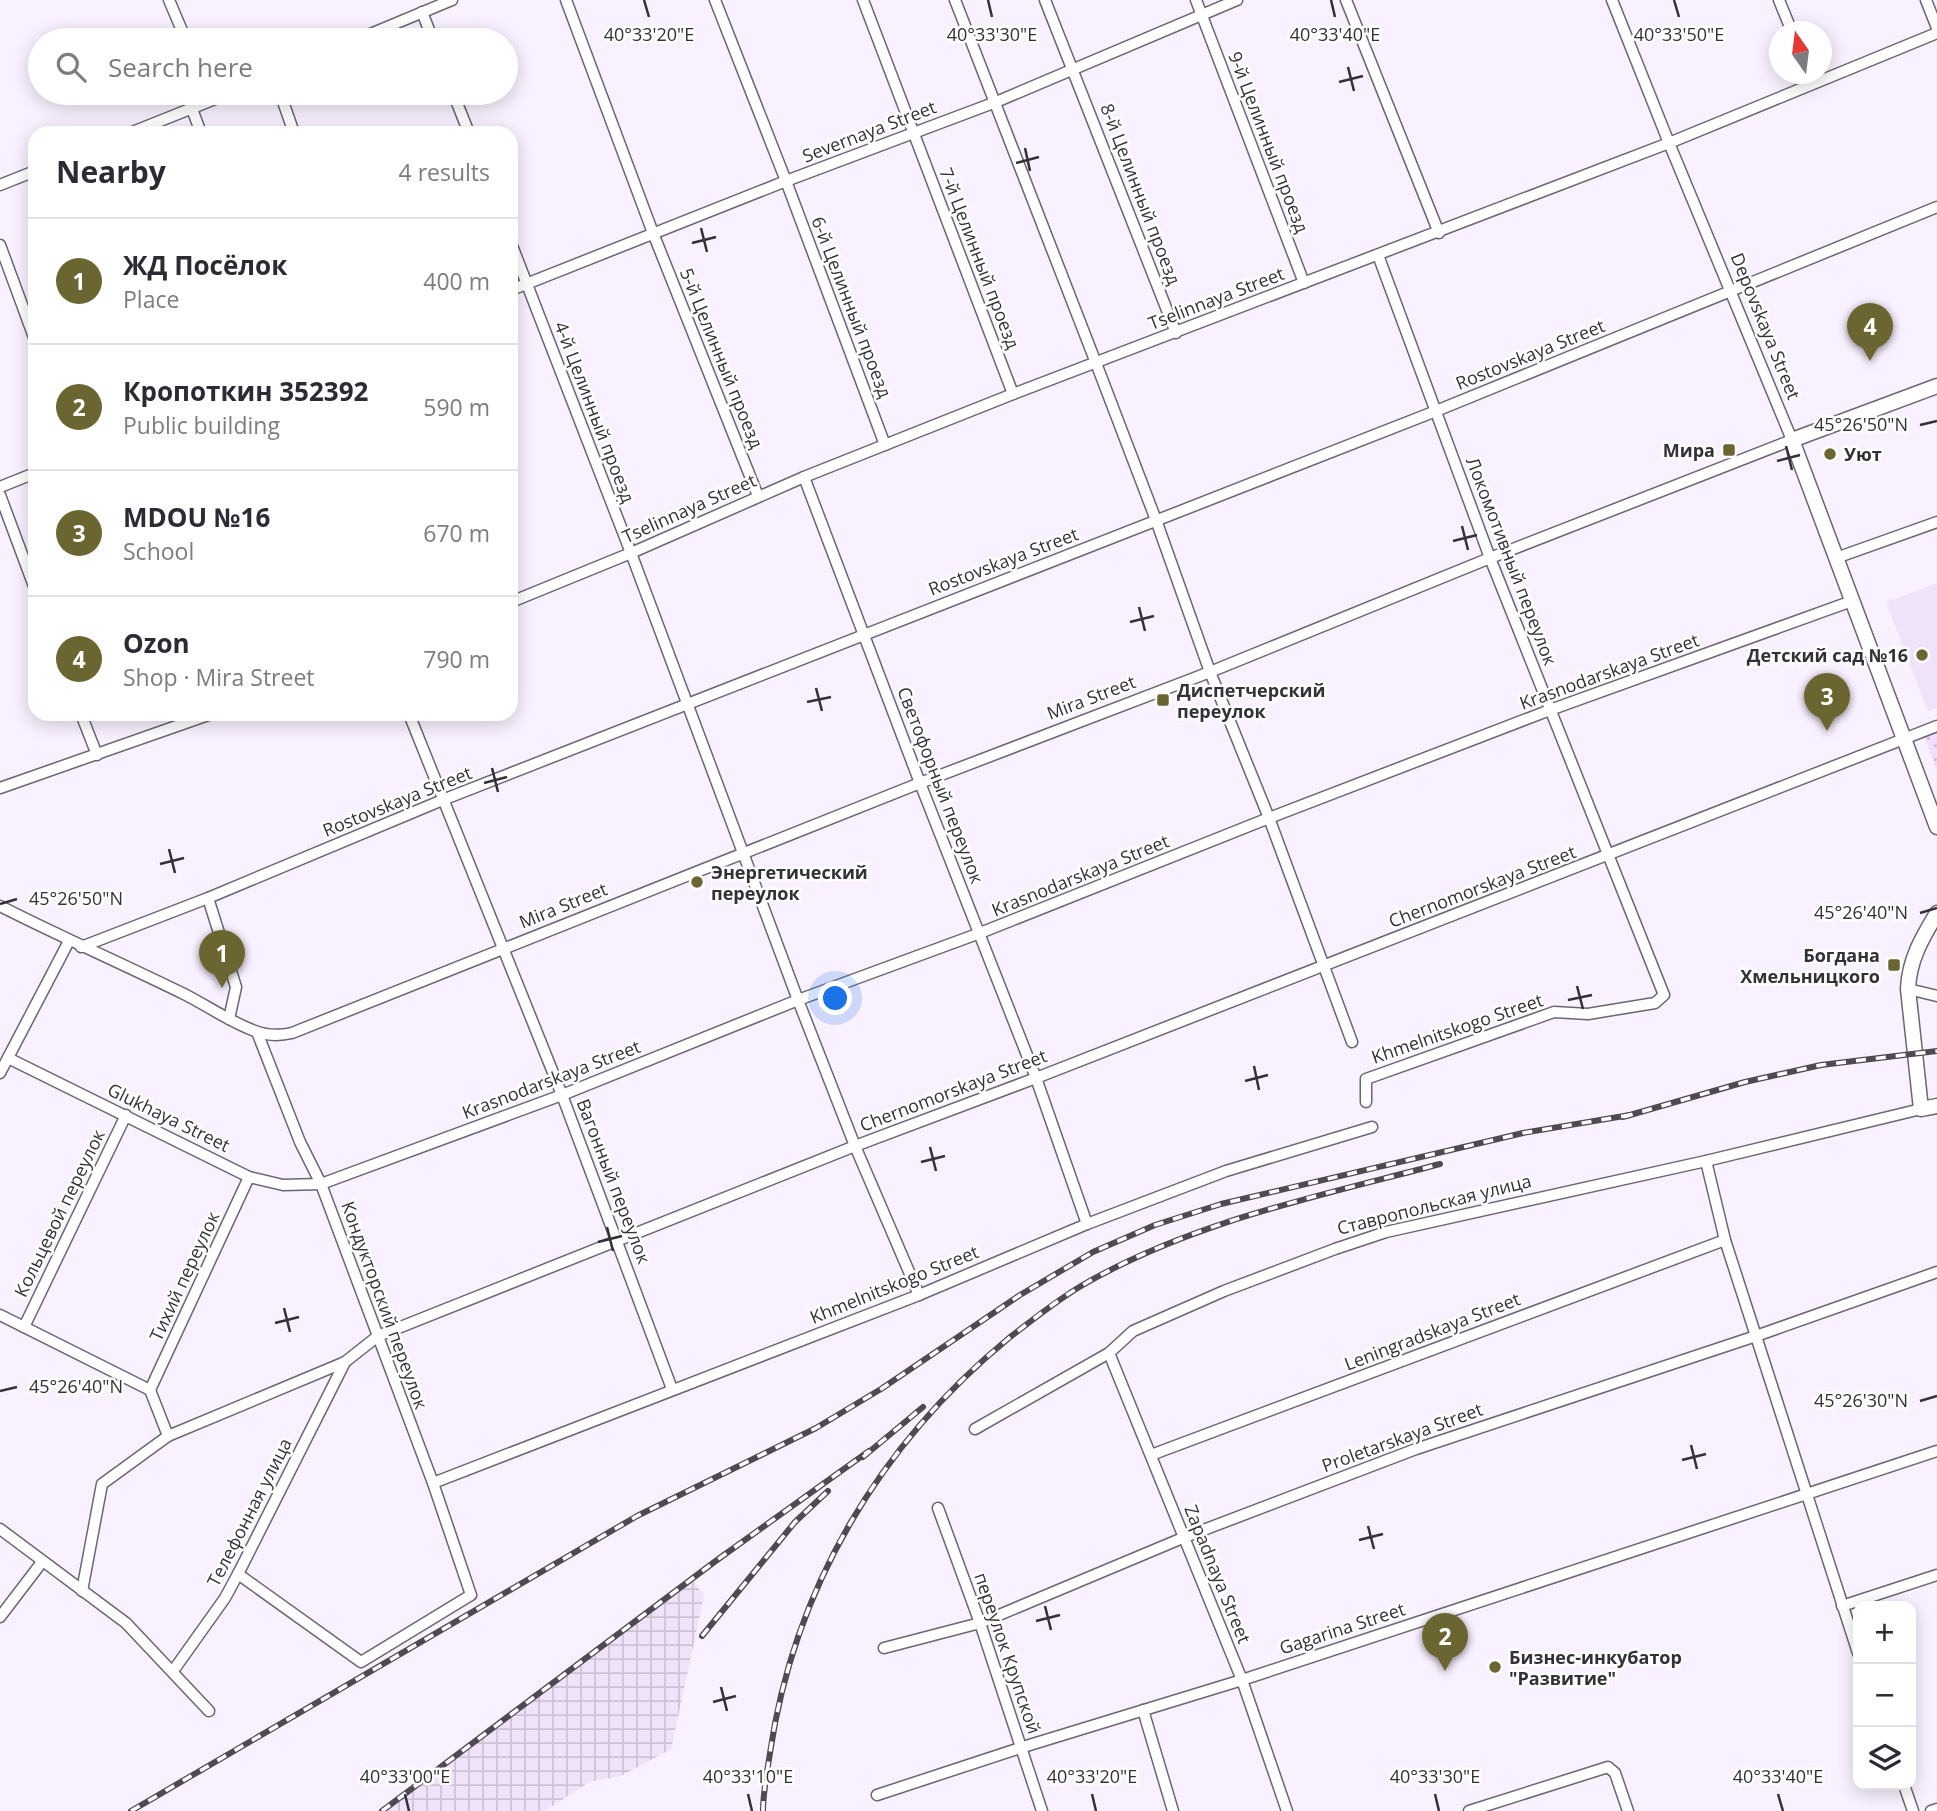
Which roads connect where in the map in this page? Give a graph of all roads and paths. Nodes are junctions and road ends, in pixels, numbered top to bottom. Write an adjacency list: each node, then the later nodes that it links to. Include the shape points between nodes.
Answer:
1 (169, 0): 17 (street)
2 (452, 0): 14 (street)
3 (566, 0): 39 (street, 5-й Целинный проезд)
4 (715, 0): 36 (street, 6-й Целинный проезд)
5 (863, 0): 33 (street, 7-й Целинный проезд)
6 (955, 0): 24 (street)
7 (1045, 0): 22 (street, 8-й Целинный проезд)
8 (1196, 0): 15 (street, 9-й Целинный проезд)
9 (1237, 0): 15 (street, Severnaya Street)
10 (1346, 0): 40 (street)
11 (1612, 0): 34 (street, Depovskaya Street)
12 (1779, 0): 16 (street)
13 (1926, 0): 20 (street)
14 (422, 12): 18 (street); 19 (street)
15 (1201, 14): 22 (street, Severnaya Street); 44 (street, 9-й Целинный проезд)
16 (1788, 21)
17 (181, 28)
18 (384, 28)
19 (428, 28)
20 (1937, 28)
21 (1937, 33): 23 (street, Tselinnaya Street)
22 (1073, 68): 24 (street, Severnaya Street); 49 (street, 8-й Целинный проезд)
23 (1813, 85): 34 (street, Tselinnaya Street)
24 (996, 102): 33 (street, Severnaya Street); 50 (street)
25 (198, 105): 28 (street)
26 (284, 105): 31 (street)
27 (458, 105): 32 (street)
28 (192, 109): 29 (street); 30 (street)
29 (148, 126)
30 (198, 126)
31 (292, 126)
32 (465, 126)
33 (914, 133): 36 (street, Severnaya Street); 52 (street, 7-й Целинный проезд)
34 (1669, 143): 40 (street, Tselinnaya Street); 47 (street, Depovskaya Street)
35 (28, 174): 37 (street)
36 (786, 181): 39 (street, Severnaya Street); 55 (street, 6-й Целинный проезд)
37 (0, 185)
38 (1937, 208): 47 (street, Rostovskaya Street)
39 (653, 233): 45 (street, Severnaya Street); 60 (street, 5-й Целинный проезд)
40 (1439, 233): 42 (street, Tselinnaya Street)
41 (0, 245): 48 (street)
42 (1378, 255): 44 (street, Tselinnaya Street); 53 (street, Локомотивный переулок)
43 (518, 261): 45 (street, 4-й Целинный проезд)
44 (1304, 283): 49 (street, Tselinnaya Street)
45 (527, 284): 46 (street, Severnaya Street); 63 (street, 4-й Целинный проезд)
46 (518, 287)
47 (1731, 290): 53 (street, Rostovskaya Street); 54 (street, Depovskaya Street)
48 (28, 321)
49 (1176, 333): 50 (street, Tselinnaya Street)
50 (1096, 363): 52 (street, Tselinnaya Street); 61 (street)
51 (1937, 386): 54 (main road, Mira Street)
52 (1013, 394): 55 (street, Tselinnaya Street)
53 (1436, 411): 61 (street, Rostovskaya Street); 64 (street, Локомотивный переулок)
54 (1792, 440): 64 (street, Mira Street); 65 (main road, Depovskaya Street)
55 (886, 445): 57 (street, Tselinnaya Street)
56 (28, 475): 58 (street)
57 (804, 477): 60 (street, Tselinnaya Street); 69 (street, Светофорный переулок)
58 (0, 487)
59 (0, 495): 66 (street)
60 (758, 496): 63 (street, Tselinnaya Street)
61 (1156, 520): 69 (street, Rostovskaya Street); 70 (street)
62 (1937, 522): 65 (street)
63 (631, 553): 67 (street, Tselinnaya Street); 71 (street)
64 (1490, 558): 70 (street, Mira Street); 72 (street, Локомотивный переулок)
65 (1836, 558): 68 (main road, Depovskaya Street)
66 (28, 570)
67 (518, 599)
68 (1852, 601): 72 (street, Krasnodarskaya Street); 77 (main road, Depovskaya Street)
69 (865, 634): 71 (street, Rostovskaya Street); 79 (street, Светофорный переулок)
70 (1210, 672): 79 (street, Mira Street); 82 (street)
71 (688, 705): 81 (street, Rostovskaya Street); 84 (street)
72 (1550, 710): 82 (street, Krasnodarskaya Street); 85 (street, Локомотивный переулок)
73 (85, 721): 78 (street)
74 (174, 721): 78 (street)
75 (412, 721): 81 (street, Вагонный переулок)
76 (1937, 726): 77 (street, Chernomorskaya Street)
77 (1904, 739): 83 (main road, Depovskaya Street); 85 (street, Chernomorskaya Street)
78 (97, 755): 80 (street)
79 (920, 783): 84 (street, Mira Street); 89 (street, Светофорный переулок)
80 (0, 788)
81 (445, 799): 86 (street, Rostovskaya Street); 92 (street, Вагонный переулок)
82 (1269, 818): 89 (street, Krasnodarskaya Street); 93 (street)
83 (1937, 827)
84 (744, 852): 92 (street, Mira Street); 97 (street)
85 (1607, 856): 93 (street, Chernomorskaya Street); 95 (street, Локомотивный переулок)
86 (208, 898): 91 (street, Rostovskaya Street); 98 (street, via 236,987)
87 (0, 906): 90 (street)
88 (1937, 912): 94 (main road, via 1914,954)
89 (980, 933): 97 (street, Krasnodarskaya Street); 103 (street, Светофорный переулок)
90 (69, 942): 91 (street); 101 (street)
91 (81, 947): 98 (street)
92 (505, 949): 99 (street, Mira Street, via 292,1032 278,1036); 104 (street, Вагонный переулок)
93 (1325, 965): 100 (street); 103 (street, Chernomorskaya Street)
94 (1908, 989): 96 (street); 107 (main road)
95 (1664, 995): 105 (street, Khmelnitskogo Street, via 1655,1003 1588,1014 1554,1012 1391,1070 1366,1079)
96 (1937, 996)
97 (797, 1000): 104 (street, Krasnodarskaya Street); 110 (street)
98 (229, 1019): 99 (street)
99 (257, 1032): 113 (street, Кондукторский переулок)
100 (1352, 1042)
101 (8, 1058): 102 (street); 108 (street, Glukhaya Street)
102 (0, 1073)
103 (1035, 1078): 110 (street, Chernomorskaya Street); 114 (street, Светофорный переулок)
104 (562, 1095): 113 (street, Krasnodarskaya Street); 115 (street, Вагонный переулок)
105 (1366, 1102)
106 (1937, 1106): 107 (main road, Ставропольская улица)
107 (1922, 1109): 111 (street, Ставропольская улица)
108 (126, 1115): 112 (street, Glukhaya Street); 120 (street, Кольцевой переулок)
109 (1372, 1127): 114 (street, Khmelnitskogo Street, via 1226,1171)
110 (855, 1146): 115 (street, Chernomorskaya Street); 118 (street)
111 (1706, 1161): 116 (street); 123 (street, Ставропольская улица, via 1386,1232 1224,1291 1133,1331)
112 (249, 1177): 113 (street, Glukhaya Street, via 283,1185); 126 (street, Тихий переулок)
113 (321, 1184): 121 (street, Кондукторский переулок)
114 (1087, 1224): 118 (street, Khmelnitskogo Street)
115 (618, 1240): 121 (street, Chernomorskaya Street); 125 (street, Вагонный переулок)
116 (1726, 1240): 122 (street); 130 (street, Leningradskaya Street)
117 (1937, 1272): 122 (street, Proletarskaya Street)
118 (919, 1295): 125 (street, Khmelnitskogo Street)
119 (0, 1315): 120 (street)
120 (24, 1326): 126 (street)
121 (378, 1336): 124 (street, Chernomorskaya Street); 131 (street, Кондукторский переулок)
122 (1756, 1336): 132 (street); 135 (street, Proletarskaya Street, via 1416,1449)
123 (1109, 1353): 127 (street, Ставропольская улица); 130 (street, Zapadnaya Street)
124 (345, 1362): 128 (street, Chernomorskaya Street); 137 (street, Телефонная улица)
125 (672, 1389): 131 (street, Khmelnitskogo Street)
126 (150, 1390): 128 (street)
127 (975, 1429)
128 (168, 1436): 139 (street, Chernomorskaya Street, via 102,1484)
129 (1937, 1451): 132 (street, Gagarina Street)
130 (1151, 1455): 135 (street, Zapadnaya Street)
131 (433, 1483): 137 (street, Кондукторский переулок, via 471,1595 360,1662)
132 (1807, 1494): 140 (street); 146 (street, Gagarina Street)
133 (938, 1508): 142 (street, переулок Крупской)
134 (0, 1529): 136 (street)
135 (1185, 1537): 142 (street, Proletarskaya Street); 146 (street, Zapadnaya Street)
136 (42, 1562): 139 (street); 141 (street)
137 (238, 1574): 145 (street, Телефонная улица)
138 (1937, 1575): 140 (street)
139 (82, 1591): 145 (street, via 126,1623)
140 (1842, 1606): 143 (street)
141 (0, 1617)
142 (981, 1623): 144 (street, Proletarskaya Street); 149 (street, переулок Крупской)
143 (1853, 1638)
144 (884, 1648)
145 (173, 1671): 148 (street)
146 (1242, 1680): 147 (street, Gagarina Street); 155 (street, Zapadnaya Street)
147 (1143, 1710): 149 (street, Gagarina Street); 154 (street)
148 (209, 1711)
149 (1023, 1747): 151 (street, Gagarina Street); 153 (street, переулок Крупской)
150 (1906, 1790): 158 (street)
151 (877, 1795)
152 (1937, 1809): 159 (street)
153 (1042, 1811)
154 (1173, 1811)
155 (1287, 1811)
156 (1469, 1811): 157 (street, via 1608,1767 1615,1773)
157 (1628, 1811)
158 (1913, 1811)
159 (1931, 1811)

